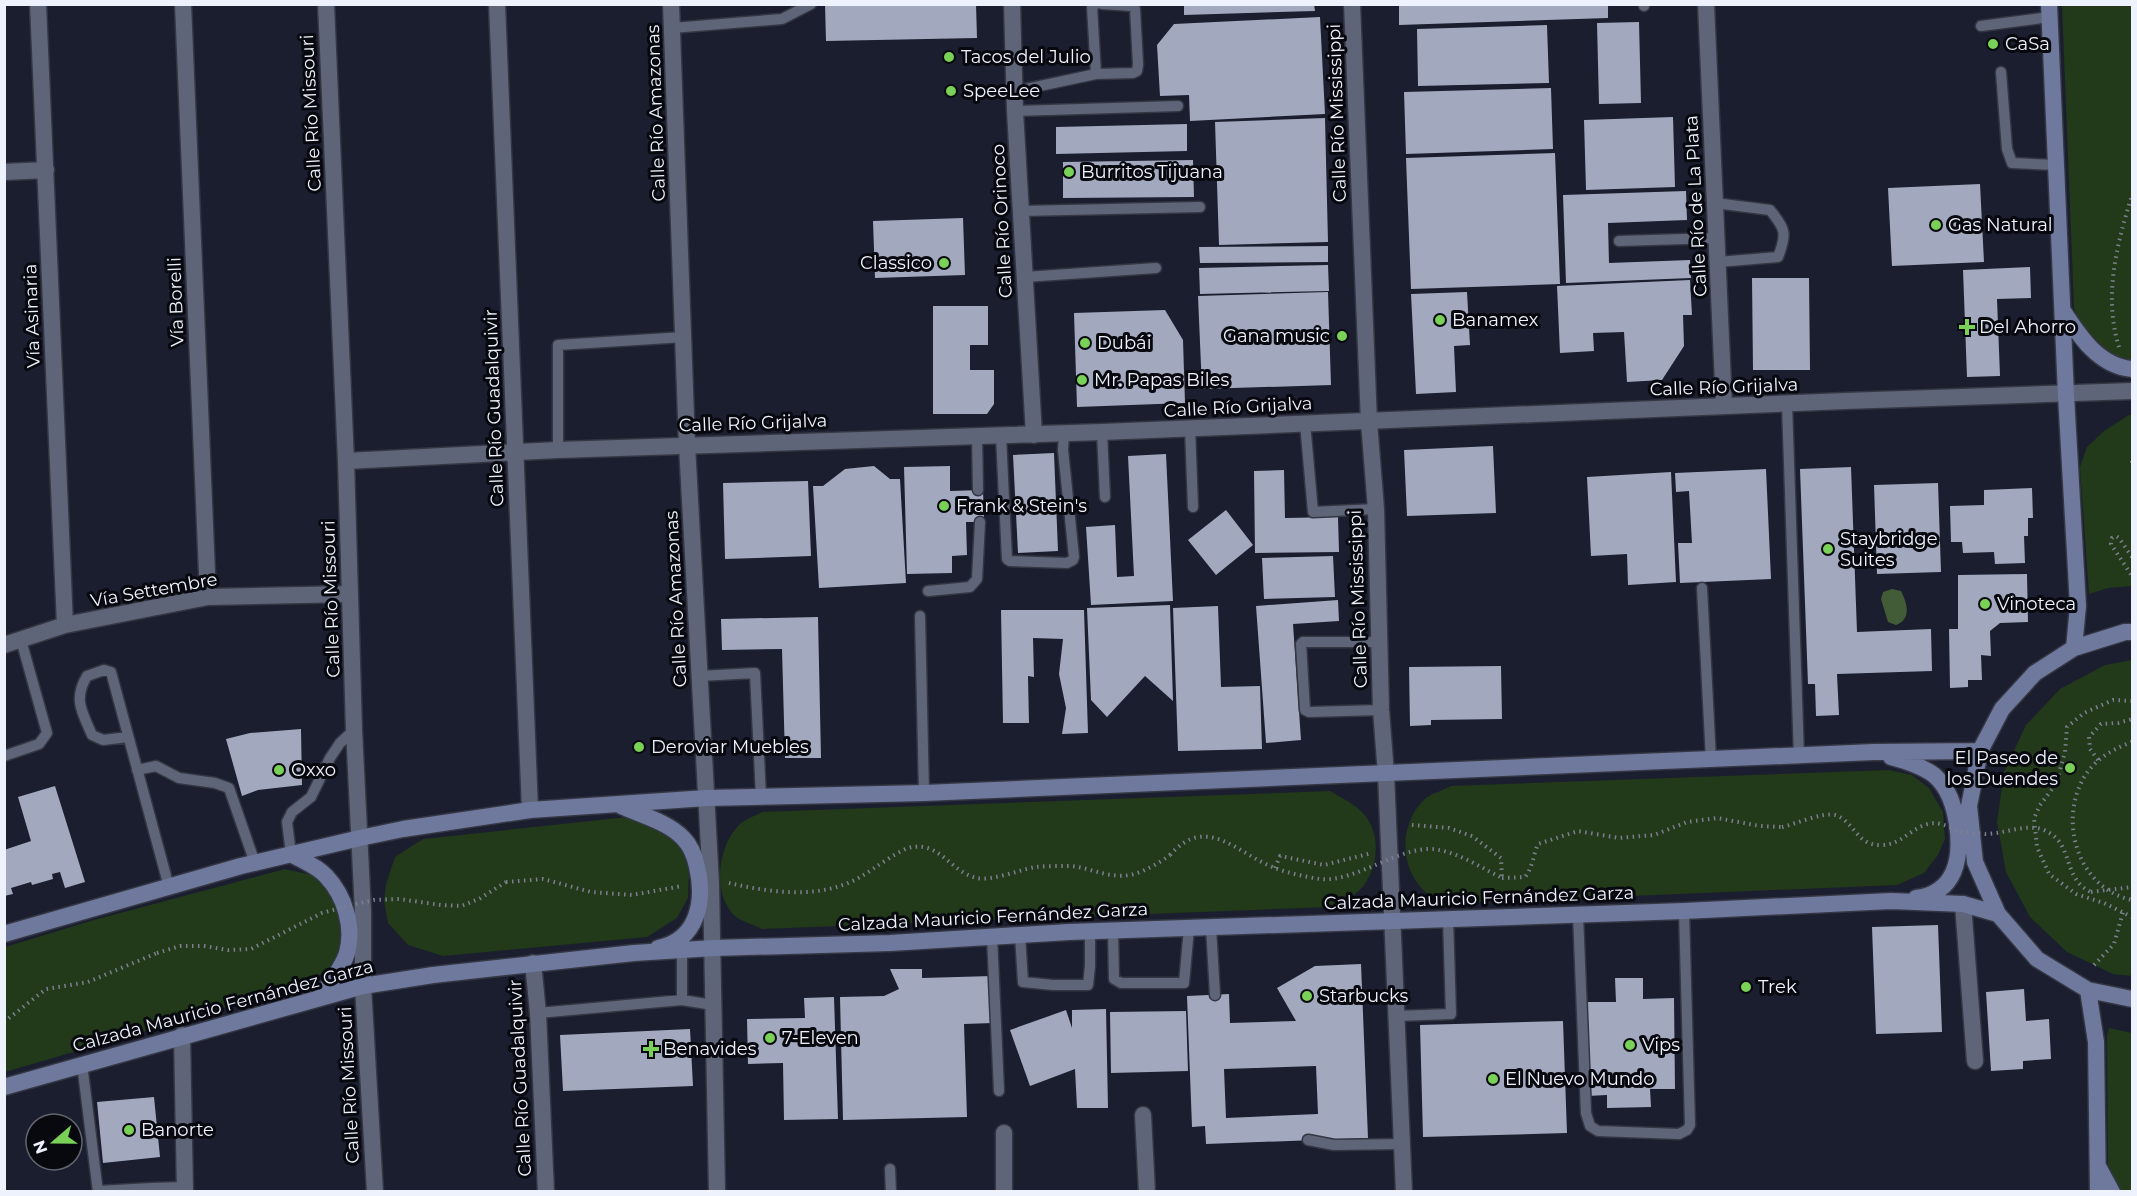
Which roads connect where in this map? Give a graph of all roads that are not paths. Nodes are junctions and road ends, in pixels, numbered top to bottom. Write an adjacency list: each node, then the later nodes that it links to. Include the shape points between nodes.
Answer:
1 (38, 4): 21 (street, Vía Asinaria)
2 (183, 4): 58 (street, Vía Borelli)
3 (326, 4): 49 (street, Calle Río Missouri)
4 (497, 4): 48 (street, Calle Río Guadalquivir)
5 (671, 4): 14 (street, Calle Río Amazonas)
6 (811, 4): 14 (lane, via 782,19)
7 (1012, 4): 17 (street, Calle Río Orinoco)
8 (1096, 4): 16 (lane, via 1092,7)
9 (1102, 4): 16 (lane, via 1135,9 1138,64 1133,73)
10 (1352, 4): 38 (street, Calle Río Mississippi)
11 (1706, 4): 23 (street, Calle Río de La Plata)
12 (2050, 11): 13 (lane); 20 (main road)
13 (1982, 26)
14 (672, 28): 32 (street, Calle Río Amazonas)
15 (2001, 72): 20 (lane, via 2007,149 2012,163)
16 (1096, 74): 17 (lane)
17 (1016, 91): 19 (street, Calle Río Orinoco)
18 (1178, 106): 19 (lane)
19 (1015, 111): 25 (street, Calle Río Orinoco)
20 (2056, 165): 31 (main road)
21 (46, 170): 22 (street); 60 (street, Vía Asinaria)
22 (4, 172)
23 (1715, 203): 26 (street, Calle Río de La Plata); 28 (lane, via 1770,210 1780,221 1785,238 1778,256)
24 (1200, 207): 25 (lane)
25 (1021, 211): 30 (street, Calle Río Orinoco)
26 (1717, 238): 27 (lane); 28 (street, Calle Río de La Plata)
27 (1619, 241)
28 (1718, 262): 37 (street, Calle Río de La Plata)
29 (1156, 268): 30 (lane)
30 (1025, 277): 44 (street, Calle Río Orinoco)
31 (2062, 310): 33 (main road, via 2090,348 2105,360); 35 (main road)
32 (684, 337): 46 (street, Calle Río Amazonas); 47 (lane, via 558,345)
33 (2129, 369)
34 (2133, 392): 35 (street, Calle Río Grijalva)
35 (2066, 395): 36 (street, Calle Río Grijalva); 64 (main road, via 2078,606)
36 (1787, 404): 37 (street, Calle Río Grijalva); 72 (lane)
37 (1724, 406): 38 (street, Calle Río Grijalva)
38 (1369, 422): 39 (street, Calle Río Grijalva); 53 (street, Calle Río Mississippi)
39 (1305, 423): 40 (street, Calle Río Grijalva); 53 (lane, via 1313,512)
40 (1190, 428): 41 (street, Calle Río Grijalva); 52 (lane)
41 (1102, 432): 42 (street, Calle Río Grijalva); 51 (lane)
42 (1064, 433): 43 (lane, via 1074,557 1067,563 1007,559); 44 (street, Calle Río Grijalva)
43 (1001, 435): 44 (street, Calle Río Grijalva); 45 (street, Calle Río Grijalva)
44 (1034, 435)
45 (977, 436): 46 (street, Calle Río Grijalva); 50 (lane)
46 (687, 445): 47 (street, Calle Río Grijalva); 65 (street, Calle Río Amazonas)
47 (558, 450): 48 (street, Calle Río Grijalva)
48 (516, 452): 49 (street, Calle Río Grijalva); 80 (street, Calle Río Guadalquivir)
49 (346, 461): 57 (street, Calle Río Missouri)
50 (978, 490)
51 (1105, 497)
52 (1193, 507)
53 (1376, 509): 63 (street, Calle Río Mississippi)
54 (980, 522): 56 (lane, via 977,579 970,587)
55 (1702, 588): 73 (lane)
56 (928, 591)
57 (350, 594): 58 (street, Vía Settembre); 67 (street, Calle Río Missouri)
58 (208, 597): 60 (street, Vía Settembre)
59 (920, 616): 76 (lane)
60 (64, 625): 62 (street, Vía Settembre)
61 (2133, 632): 64 (main road)
62 (13, 642): 71 (lane, via 47,733 39,744)
63 (1379, 642): 66 (street, Calle Río Mississippi); 66 (lane, via 1301,645 1305,710)
64 (2074, 648): 69 (main road, via 2035,674 2018,691 2002,709)
65 (700, 676): 77 (lane, via 755,674); 78 (street, Calle Río Amazonas)
66 (1381, 710): 75 (street, Calle Río Mississippi)
67 (354, 730): 81 (street, Calle Río Missouri); 82 (lane, via 330,758 311,797 292,812 287,822)
68 (128, 737): 68 (lane, via 111,672 104,670 87,676 80,688 81,709 92,735 103,740); 74 (lane)
69 (1980, 751): 70 (main road); 90 (main road, via 1969,806 1976,862)
70 (1874, 753): 72 (main road); 86 (main road, via 1903,760 1934,775 1954,806 1960,844 1955,871 1934,893)
71 (4, 756)
72 (1799, 757): 73 (main road)
73 (1711, 760): 75 (main road)
74 (137, 770): 83 (lane, via 156,766 179,778 229,788); 85 (lane)
75 (1386, 774): 76 (main road); 92 (street, Calle Río Mississippi)
76 (924, 793): 77 (main road)
77 (761, 797): 78 (main road)
78 (706, 798): 79 (main road); 84 (street, Calle Río Amazonas)
79 (618, 805): 80 (main road); 84 (main road, via 684,838)
80 (530, 810): 81 (main road)
81 (360, 838): 82 (main road); 104 (street, Calle Río Missouri)
82 (291, 854): 83 (main road); 107 (main road, via 328,878 345,904 350,938 346,956)
83 (255, 863): 85 (main road)
84 (706, 885): 100 (street, Calle Río Amazonas); 102 (main road, via 693,922 683,937 668,946)
85 (170, 887): 97 (main road)
86 (1891, 901): 87 (main road, Calzada Mauricio Fernández Garza); 88 (main road, Calzada Mauricio Fernández Garza)
87 (1963, 904): 90 (main road, Calzada Mauricio Fernández Garza); 114 (street)
88 (1684, 911): 89 (main road, Calzada Mauricio Fernández Garza); 89 (lane, via 1690,1125 1679,1134 1598,1131 1590,1126 1586,1113)
89 (1578, 914): 91 (main road, Calzada Mauricio Fernández Garza)
90 (1998, 914): 105 (main road, via 2037,959)
91 (1448, 918): 92 (main road, Calzada Mauricio Fernández Garza); 112 (lane, via 1451,1014)
92 (1393, 920): 93 (main road, Calzada Mauricio Fernández Garza); 112 (street, Calle Río Mississippi)
93 (1210, 927): 94 (main road, Calzada Mauricio Fernández Garza); 106 (lane)
94 (1189, 928): 95 (main road, Calzada Mauricio Fernández Garza); 95 (lane, via 1184,984 1121,983 1114,979)
95 (1113, 930): 96 (main road, Calzada Mauricio Fernández Garza)
96 (1090, 931): 98 (main road, Calzada Mauricio Fernández Garza); 98 (lane, via 1088,985 1023,982)
97 (4, 934)
98 (1020, 935): 99 (main road, Calzada Mauricio Fernández Garza)
99 (992, 936): 100 (main road, Calzada Mauricio Fernández Garza); 117 (lane)
100 (714, 948): 101 (main road, Calzada Mauricio Fernández Garza); 110 (street, Calle Río Amazonas)
101 (682, 951): 102 (main road, Calzada Mauricio Fernández Garza); 109 (lane)
102 (634, 953): 103 (main road, Calzada Mauricio Fernández Garza)
103 (533, 963): 104 (main road, Calzada Mauricio Fernández Garza); 111 (street, Calle Río Guadalquivir)
104 (363, 986): 107 (main road, Calzada Mauricio Fernández Garza); 127 (street, Calle Río Missouri)
105 (2088, 990): 108 (main road); 122 (main road, via 2096,1042)
106 (1215, 995)
107 (320, 997): 113 (main road, Calzada Mauricio Fernández Garza)
108 (2133, 999)
109 (682, 1000): 110 (lane); 111 (lane)
110 (713, 1005): 129 (street, Calle Río Amazonas)
111 (538, 1013): 128 (street, Calle Río Guadalquivir)
112 (1397, 1016): 121 (street, Calle Río Mississippi)
113 (182, 1035): 115 (main road, Calzada Mauricio Fernández Garza); 124 (street)
114 (1975, 1061)
115 (82, 1064): 116 (main road, Calzada Mauricio Fernández Garza); 126 (lane)
116 (4, 1086)
117 (999, 1091)
118 (1143, 1115): 132 (street)
119 (1004, 1133): 131 (street)
120 (1308, 1140): 121 (lane)
121 (1402, 1144): 133 (street, Calle Río Mississippi)
122 (2097, 1165): 134 (main road); 135 (main road)
123 (890, 1169): 130 (lane)
124 (185, 1189): 125 (lane)
125 (152, 1190): 126 (lane)
126 (98, 1191)
127 (375, 1191)
128 (546, 1191)
129 (717, 1191)
130 (891, 1191)
131 (1004, 1191)
132 (1147, 1191)
133 (1404, 1191)
134 (2098, 1191)
135 (2112, 1191)

